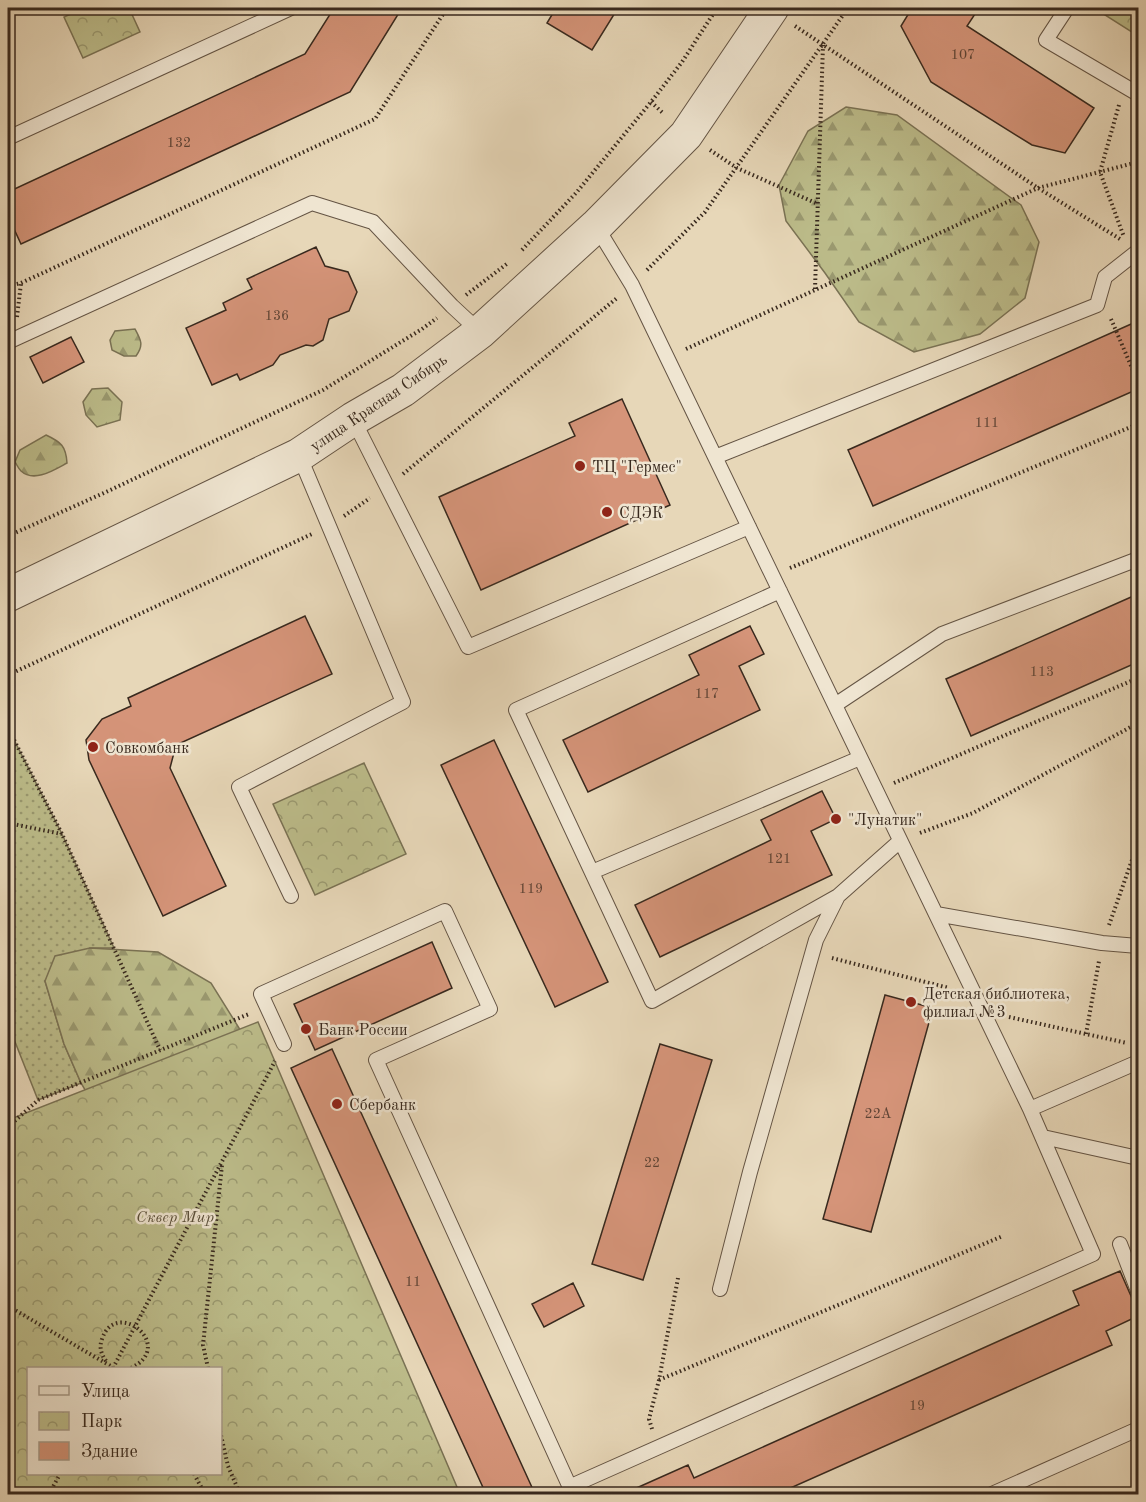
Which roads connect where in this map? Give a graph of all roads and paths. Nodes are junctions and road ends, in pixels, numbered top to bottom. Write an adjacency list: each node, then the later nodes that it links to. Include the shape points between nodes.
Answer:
1 (291, 8): 10 (lane)
2 (447, 8): 19 (path, via 375,119)
3 (717, 8): 22 (path, via 682,62 576,193 515,256)
4 (771, 8): 7 (path); 16 (street, улица Красная Сибирь, via 686,135)
5 (848, 8): 7 (path)
6 (1067, 8): 8 (lane, via 1046,40)
7 (823, 44): 12 (path); 14 (path); 15 (path)
8 (1125, 86): 9 (lane); 13 (path)
9 (1138, 94)
10 (8, 138)
11 (1138, 162): 13 (path)
12 (737, 168): 15 (path); 18 (path, via 705,212)
13 (1100, 172): 14 (path); 14 (path, via 1127,244)
14 (1038, 188): 20 (path)
15 (818, 204): 20 (path)
16 (596, 226): 18 (lane); 23 (street, улица Красная Сибирь)
17 (1138, 251): 21 (lane, via 1105,277)
18 (632, 285): 25 (lane); 31 (path)
19 (8, 286)
20 (815, 290): 25 (path)
21 (1100, 293): 26 (path); 30 (lane, via 1097,305)
22 (452, 306): 23 (lane); 24 (lane, via 373,222 312,203); 34 (path, via 323,390)
23 (480, 332): 27 (street, улица Красная Сибирь, via 403,390)
24 (8, 342)
25 (667, 358): 30 (lane)
26 (1138, 382)
27 (353, 418): 29 (street, улица Красная Сибирь); 31 (lane)
28 (1138, 424): 36 (path)
29 (299, 455): 32 (lane); 38 (street, улица Красная Сибирь)
30 (715, 457): 33 (lane)
31 (388, 487): 32 (path); 33 (lane, via 468,646)
32 (328, 526): 39 (path); 50 (lane, via 403,702 239,787)
33 (749, 527): 36 (lane)
34 (8, 536)
35 (1138, 558): 41 (lane, via 942,634)
36 (772, 575): 37 (lane)
37 (780, 591): 41 (lane); 49 (lane, via 516,710)
38 (8, 595)
39 (8, 675)
40 (1138, 678): 45 (path)
41 (835, 705): 44 (lane)
42 (1138, 723): 48 (path, via 973,813)
43 (8, 728): 47 (path)
44 (860, 758): 45 (lane); 49 (lane)
45 (876, 790): 48 (lane)
46 (8, 823): 47 (path)
47 (62, 834): 59 (path)
48 (900, 841): 51 (lane); 52 (lane)
49 (592, 872): 51 (lane, via 652,1001)
50 (291, 896)
51 (838, 896): 54 (lane)
52 (936, 914): 53 (lane); 56 (lane)
53 (1138, 946)
54 (813, 954): 56 (path, via 947,986); 69 (lane)
55 (266, 1006): 57 (lane); 59 (path); 84 (lane, via 261,994 445,911 490,1009 376,1060)
56 (982, 1011): 58 (path); 61 (lane)
57 (284, 1044): 65 (path)
58 (1128, 1044)
59 (160, 1050): 62 (path, via 38,1100)
60 (1138, 1062): 61 (lane)
61 (1030, 1109): 63 (lane)
62 (8, 1127)
63 (1043, 1137): 64 (lane); 81 (lane, via 1093,1254)
64 (1138, 1158)
65 (222, 1162): 72 (path); 77 (path, via 203,1345)
66 (1003, 1236): 78 (path)
67 (1120, 1244): 70 (lane)
68 (678, 1278): 78 (path)
69 (720, 1289)
70 (1138, 1291)
71 (8, 1306): 73 (path)
72 (136, 1326): 73 (path, via 116,1324 104,1334 100,1350); 75 (path); 76 (path, via 146,1338 147,1353)
73 (108, 1364): 74 (path)
74 (113, 1367)
75 (116, 1367)
76 (133, 1367)
77 (208, 1367)
78 (659, 1380): 81 (path, via 649,1419)
79 (1138, 1431): 88 (lane)
80 (222, 1440): 87 (path)
81 (656, 1447): 84 (lane)
82 (59, 1475): 85 (path)
83 (195, 1475): 86 (path)
84 (571, 1491)
85 (49, 1494)
86 (205, 1494)
87 (240, 1494)
88 (992, 1494)

